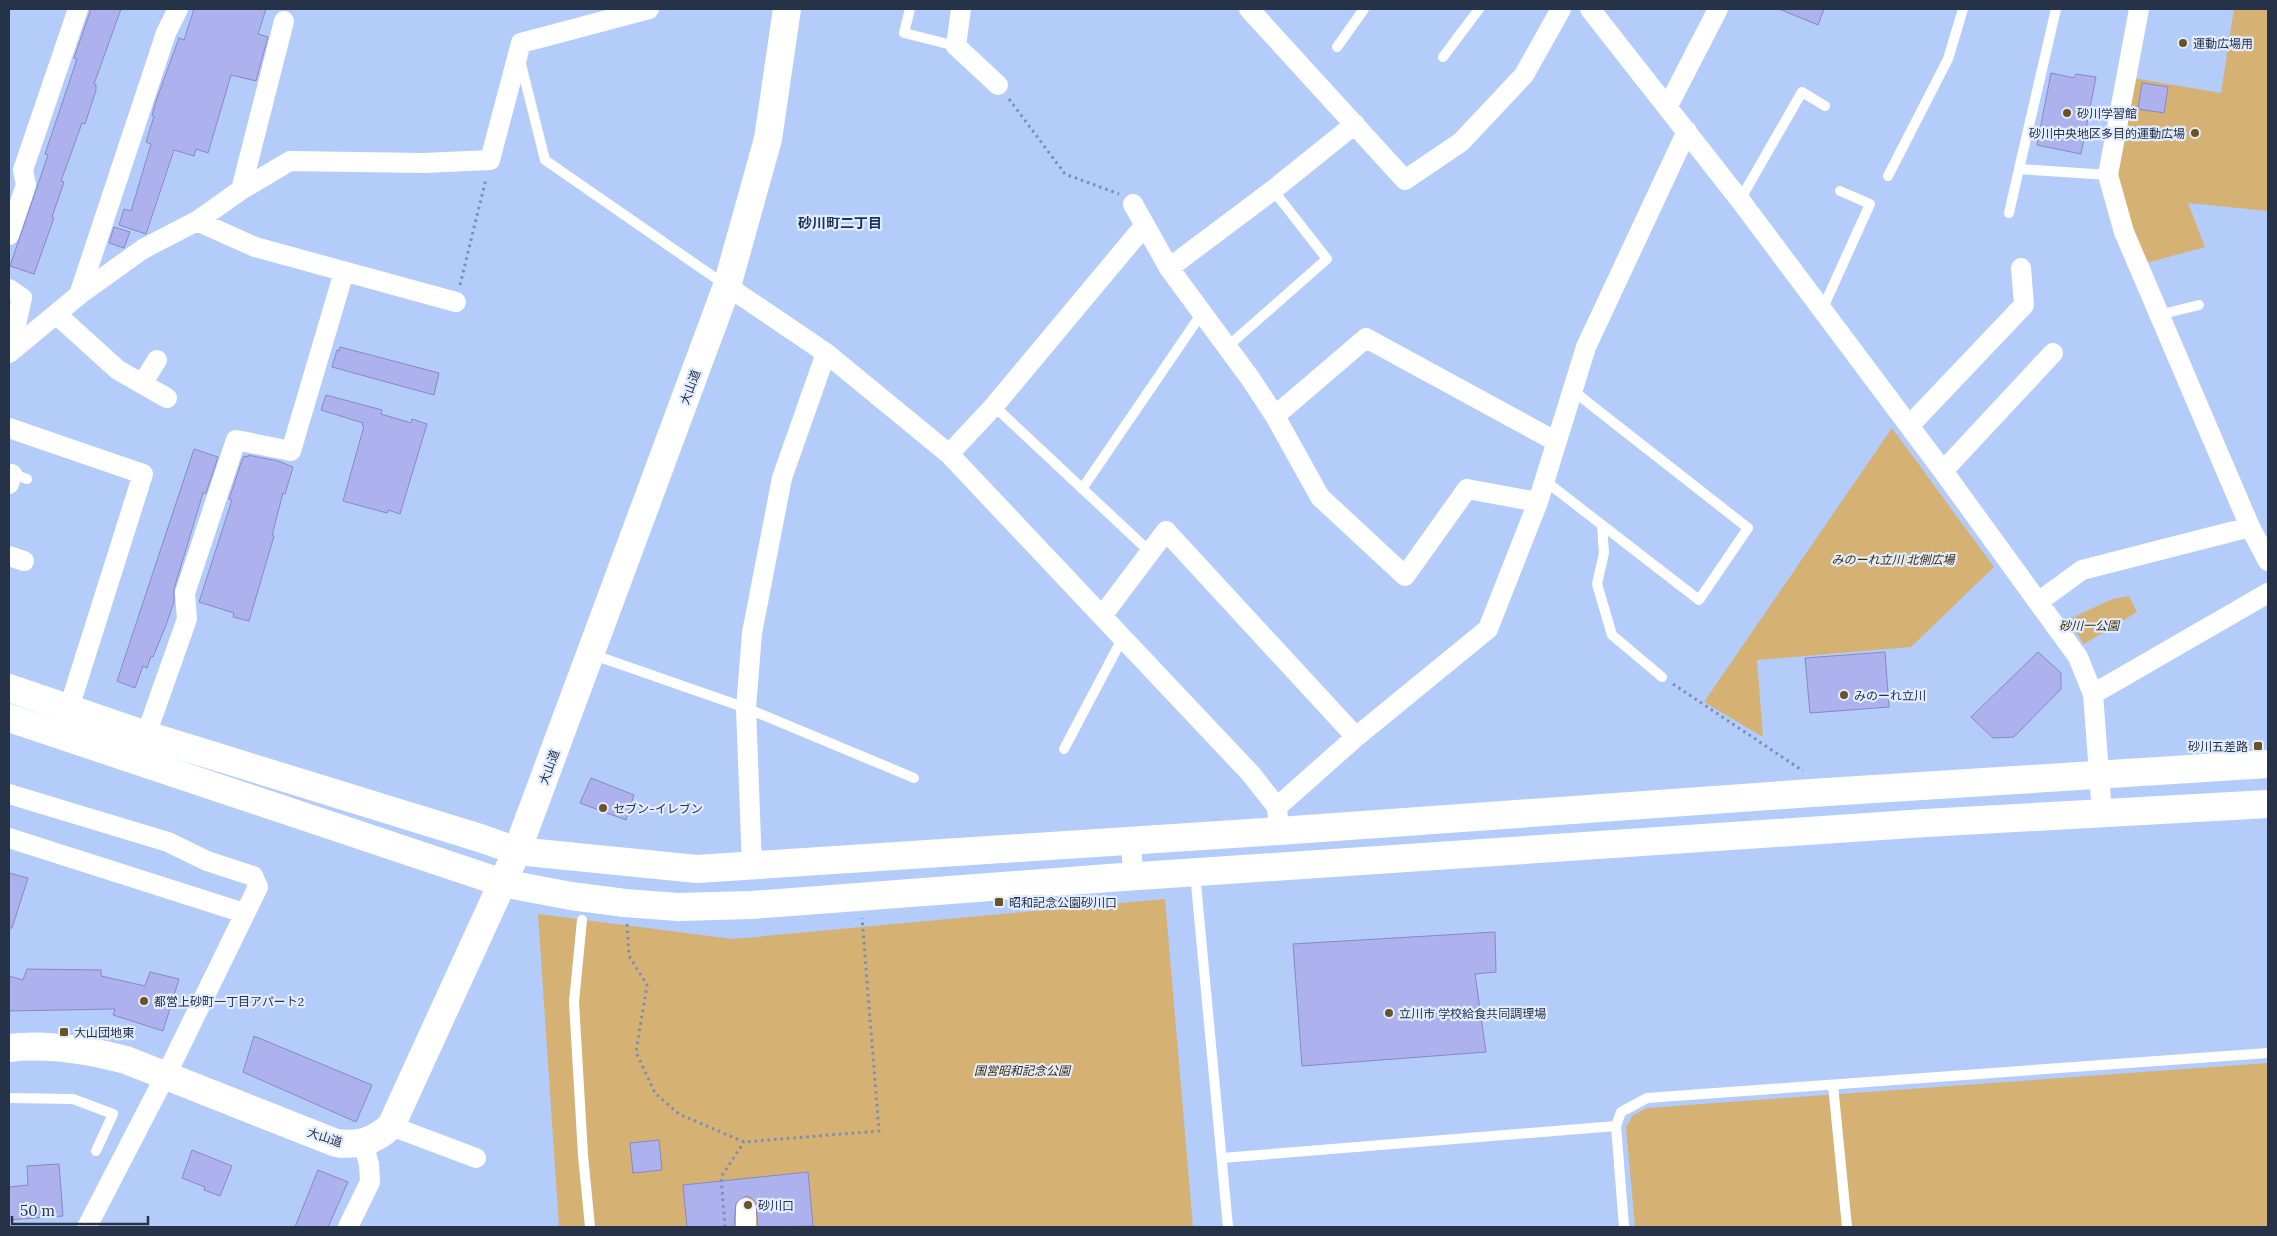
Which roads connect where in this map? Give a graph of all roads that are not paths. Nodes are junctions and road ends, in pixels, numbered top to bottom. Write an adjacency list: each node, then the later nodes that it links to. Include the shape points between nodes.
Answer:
1 (78, 9): 37 (street, via 23,170 26,185)
2 (178, 9): 43 (street, via 166,33)
3 (650, 9): 19 (street, via 521,44)
4 (787, 9): 41 (street, 大山道, via 768,139)
5 (910, 9): 17 (lane, via 904,33)
6 (960, 9): 17 (street)
7 (1364, 9): 18 (lane)
8 (1479, 9): 20 (lane)
9 (1561, 9): 24 (street, via 1524,74 1461,142 1405,180)
10 (1590, 9): 22 (street)
11 (1718, 9): 22 (street)
12 (1963, 9): 28 (lane, via 1948,59)
13 (2056, 9): 26 (lane)
14 (2139, 9): 27 (street)
15 (1256, 11): 24 (street)
16 (284, 21): 29 (street)
17 (956, 46): 21 (street)
18 (1337, 47)
19 (518, 52): 29 (street, via 490,160 424,163 290,161); 41 (lane, via 546,160)
20 (1443, 57)
21 (998, 85)
22 (1668, 106): 25 (street)
23 (1826, 106): 32 (lane, via 1802,92)
24 (1355, 124): 30 (street)
25 (1687, 131): 32 (street); 56 (street, via 1586,347)
26 (2019, 169): 27 (lane); 34 (lane)
27 (2108, 175): 49 (street, via 2124,232)
28 (1888, 176)
29 (241, 190): 35 (street)
30 (1273, 190): 38 (street); 50 (lane, via 1327,259)
31 (1840, 191): 46 (lane, via 1870,204)
32 (1740, 200): 46 (street)
33 (1133, 204): 36 (street)
34 (2009, 213)
35 (197, 221): 40 (street, via 255,247); 43 (street, via 142,249)
36 (1145, 225): 38 (street); 58 (street)
37 (9, 235)
38 (1169, 268): 48 (street)
39 (2021, 268): 60 (street, via 2024,305)
40 (344, 272): 44 (street); 83 (street, via 291,451 236,440 185,593 188,619)
41 (727, 286): 52 (street); 76 (street, 大山道)
42 (9, 289): 51 (street, via 22,298)
43 (79, 295): 47 (street)
44 (456, 302)
45 (2199, 305): 49 (lane)
46 (1822, 310): 60 (street)
47 (56, 314): 51 (street); 55 (street, via 118,370)
48 (1202, 314): 50 (street); 66 (lane)
49 (2159, 315): 69 (street)
50 (1227, 347): 59 (street)
51 (10, 352)
52 (826, 353): 63 (street); 81 (street, via 782,478 752,633)
53 (2053, 353): 64 (street)
54 (157, 360): 55 (street)
55 (142, 384): 57 (street)
56 (1572, 390): 62 (street); 68 (lane, via 1748,528 1699,600)
57 (167, 398)
58 (994, 406): 63 (street); 66 (lane)
59 (1275, 416): 62 (street, via 1366,338); 67 (street, via 1320,497 1405,576 1467,489)
60 (1909, 426): 64 (street)
61 (9, 428): 80 (street, via 143,474)
62 (1555, 441): 65 (street)
63 (950, 454): 74 (street)
64 (1943, 471): 73 (street)
65 (1544, 480): 67 (street); 68 (lane)
66 (1082, 489): 70 (lane)
67 (1538, 502): 84 (street, via 1488,629)
68 (1602, 526): 77 (lane, via 1604,553 1597,584 1612,635)
69 (2250, 527): 71 (street); 73 (street, via 2082,570)
70 (1150, 552): 74 (street); 84 (street, via 1166,531)
71 (2268, 561)
72 (2268, 593): 79 (street)
73 (2038, 602): 79 (street, via 2078,657)
74 (1102, 616): 75 (street)
75 (1122, 638): 85 (lane); 92 (street, via 1251,774)
76 (590, 654): 81 (lane); 95 (street, 大山道)
77 (1662, 677)
78 (9, 688): 80 (street)
79 (2093, 694): 87 (street)
80 (69, 708): 83 (street)
81 (746, 708): 88 (lane); 96 (street)
82 (9, 718): 99 (street)
83 (146, 734): 95 (street)
84 (1356, 737): 92 (street)
85 (1064, 750)
86 (2268, 764): 87 (street)
87 (2100, 774): 91 (street); 92 (street)
88 (914, 778)
89 (9, 794): 100 (street, via 168,842 207,861 253,876 258,887)
90 (2268, 804): 91 (street)
91 (2102, 814): 97 (street)
92 (1278, 819): 94 (street)
93 (9, 838): 100 (street)
94 (1131, 840): 96 (street); 98 (street)
95 (517, 851): 96 (street, via 697,869); 99 (street, 大山道)
96 (752, 866)
97 (1195, 872): 98 (street); 112 (lane)
98 (1133, 876): 99 (street, via 750,905 678,907 571,896)
99 (502, 883): 107 (street, 大山道)
100 (244, 913): 104 (street)
101 (582, 920): 115 (lane, via 574,1002)
102 (9, 1048): 104 (street, 大山道, via 94,1051)
103 (2268, 1053): 105 (lane)
104 (166, 1075): 109 (street, 大山道, via 336,1143); 113 (street)
105 (1833, 1085): 108 (lane, via 1647,1098 1621,1112); 118 (lane)
106 (9, 1098): 110 (lane, via 73,1099 113,1114)
107 (391, 1126): 109 (street, 大山道, via 380,1136); 111 (street)
108 (1616, 1126): 112 (lane); 117 (lane)
109 (363, 1143): 114 (street, via 370,1182)
110 (96, 1151)
111 (476, 1158)
112 (1222, 1158): 116 (lane)
113 (87, 1227)
114 (348, 1227)
115 (590, 1227)
116 (1228, 1227)
117 (1624, 1227)
118 (1847, 1227)

